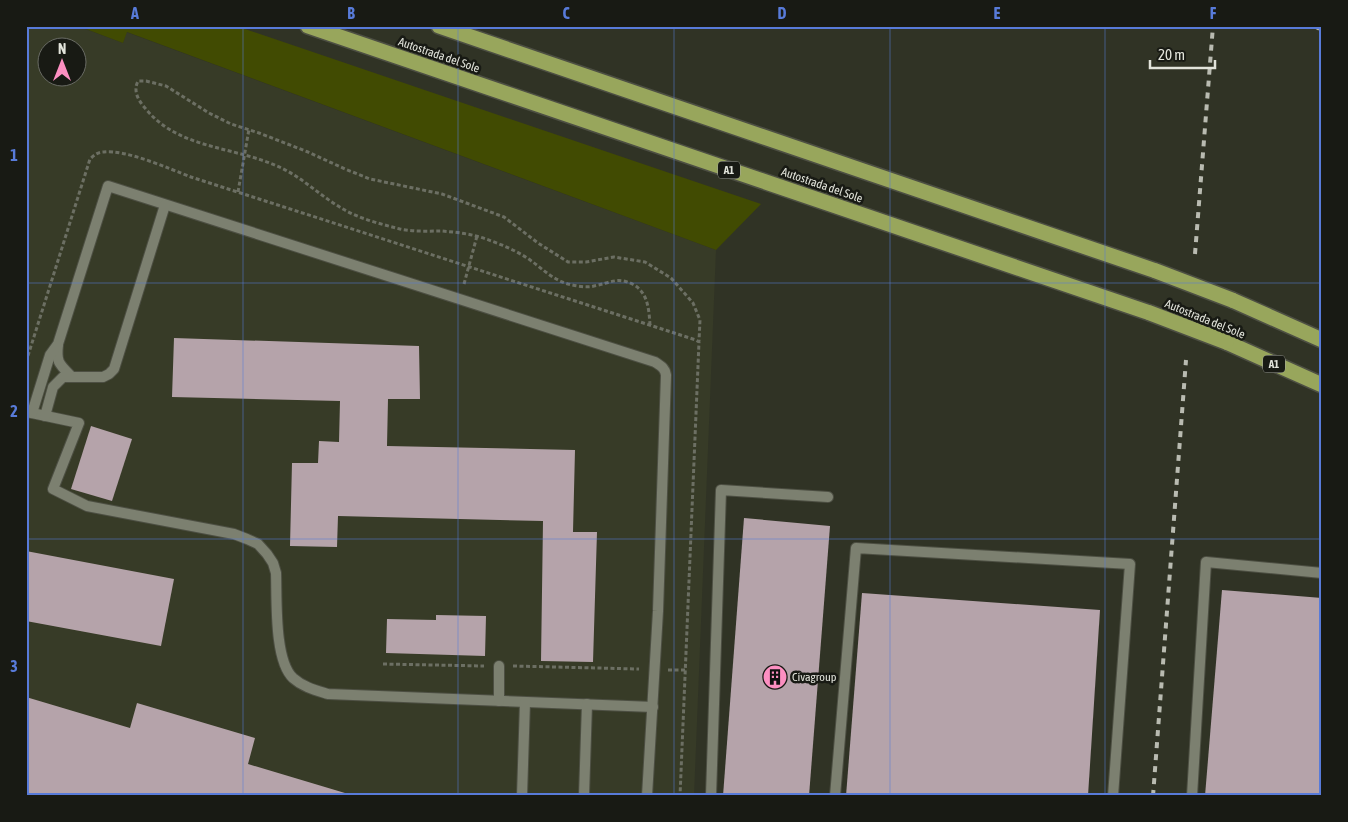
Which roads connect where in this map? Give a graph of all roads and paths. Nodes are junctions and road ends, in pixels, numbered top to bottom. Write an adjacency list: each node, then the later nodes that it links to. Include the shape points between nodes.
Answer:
1 (308, 26): 16 (highway, Autostrada del Sole / A1, bridge, via 1150,313 1226,342)
2 (439, 26): 12 (highway, bridge, via 1156,271)
3 (249, 129): 4 (path); 4 (path, via 209,113 166,86 138,81 136,92 140,103 154,119 177,136); 13 (path, via 370,179 442,194 504,217 568,262 614,257 645,262 671,278 693,303 700,320)
4 (245, 155): 6 (path); 8 (path, via 279,166 344,209 365,218 402,229)
5 (191, 177): 6 (path)
6 (238, 192): 9 (path)
7 (165, 205): 10 (lane); 14 (lane, via 108,186); 15 (lane, via 114,369 103,377)
8 (477, 236): 9 (path); 11 (path, via 527,258 548,276 568,284 594,286 626,281 636,286 647,300)
9 (469, 266): 10 (path); 11 (path)
10 (460, 300): 23 (lane, via 655,362 666,370)
11 (650, 325): 13 (path)
12 (1322, 340)
13 (699, 342): 24 (path)
14 (58, 344): 15 (lane, via 59,363); 17 (lane, via 50,355)
15 (71, 376): 18 (lane, via 63,377 53,387)
16 (1322, 385)
17 (29, 413): 18 (lane)
18 (45, 416): 25 (lane, via 78,423 53,488 87,506 234,534 258,544 273,563 276,573 280,647 284,663 300,684 328,694)
19 (828, 497): 33 (lane, via 721,490)
20 (1322, 573): 36 (lane, via 1206,562)
21 (382, 664): 22 (path)
22 (500, 666): 23 (path); 25 (lane)
23 (655, 669): 24 (path); 28 (lane)
24 (685, 670): 32 (path)
25 (499, 701): 26 (lane)
26 (525, 702): 27 (lane); 29 (lane)
27 (587, 704): 28 (lane); 30 (lane)
28 (653, 707): 31 (lane)
29 (522, 796)
30 (584, 796)
31 (647, 796)
32 (680, 796)
33 (712, 796)
34 (835, 796): 35 (lane, via 856,548 1130,564)
35 (1113, 796)
36 (1192, 796)

